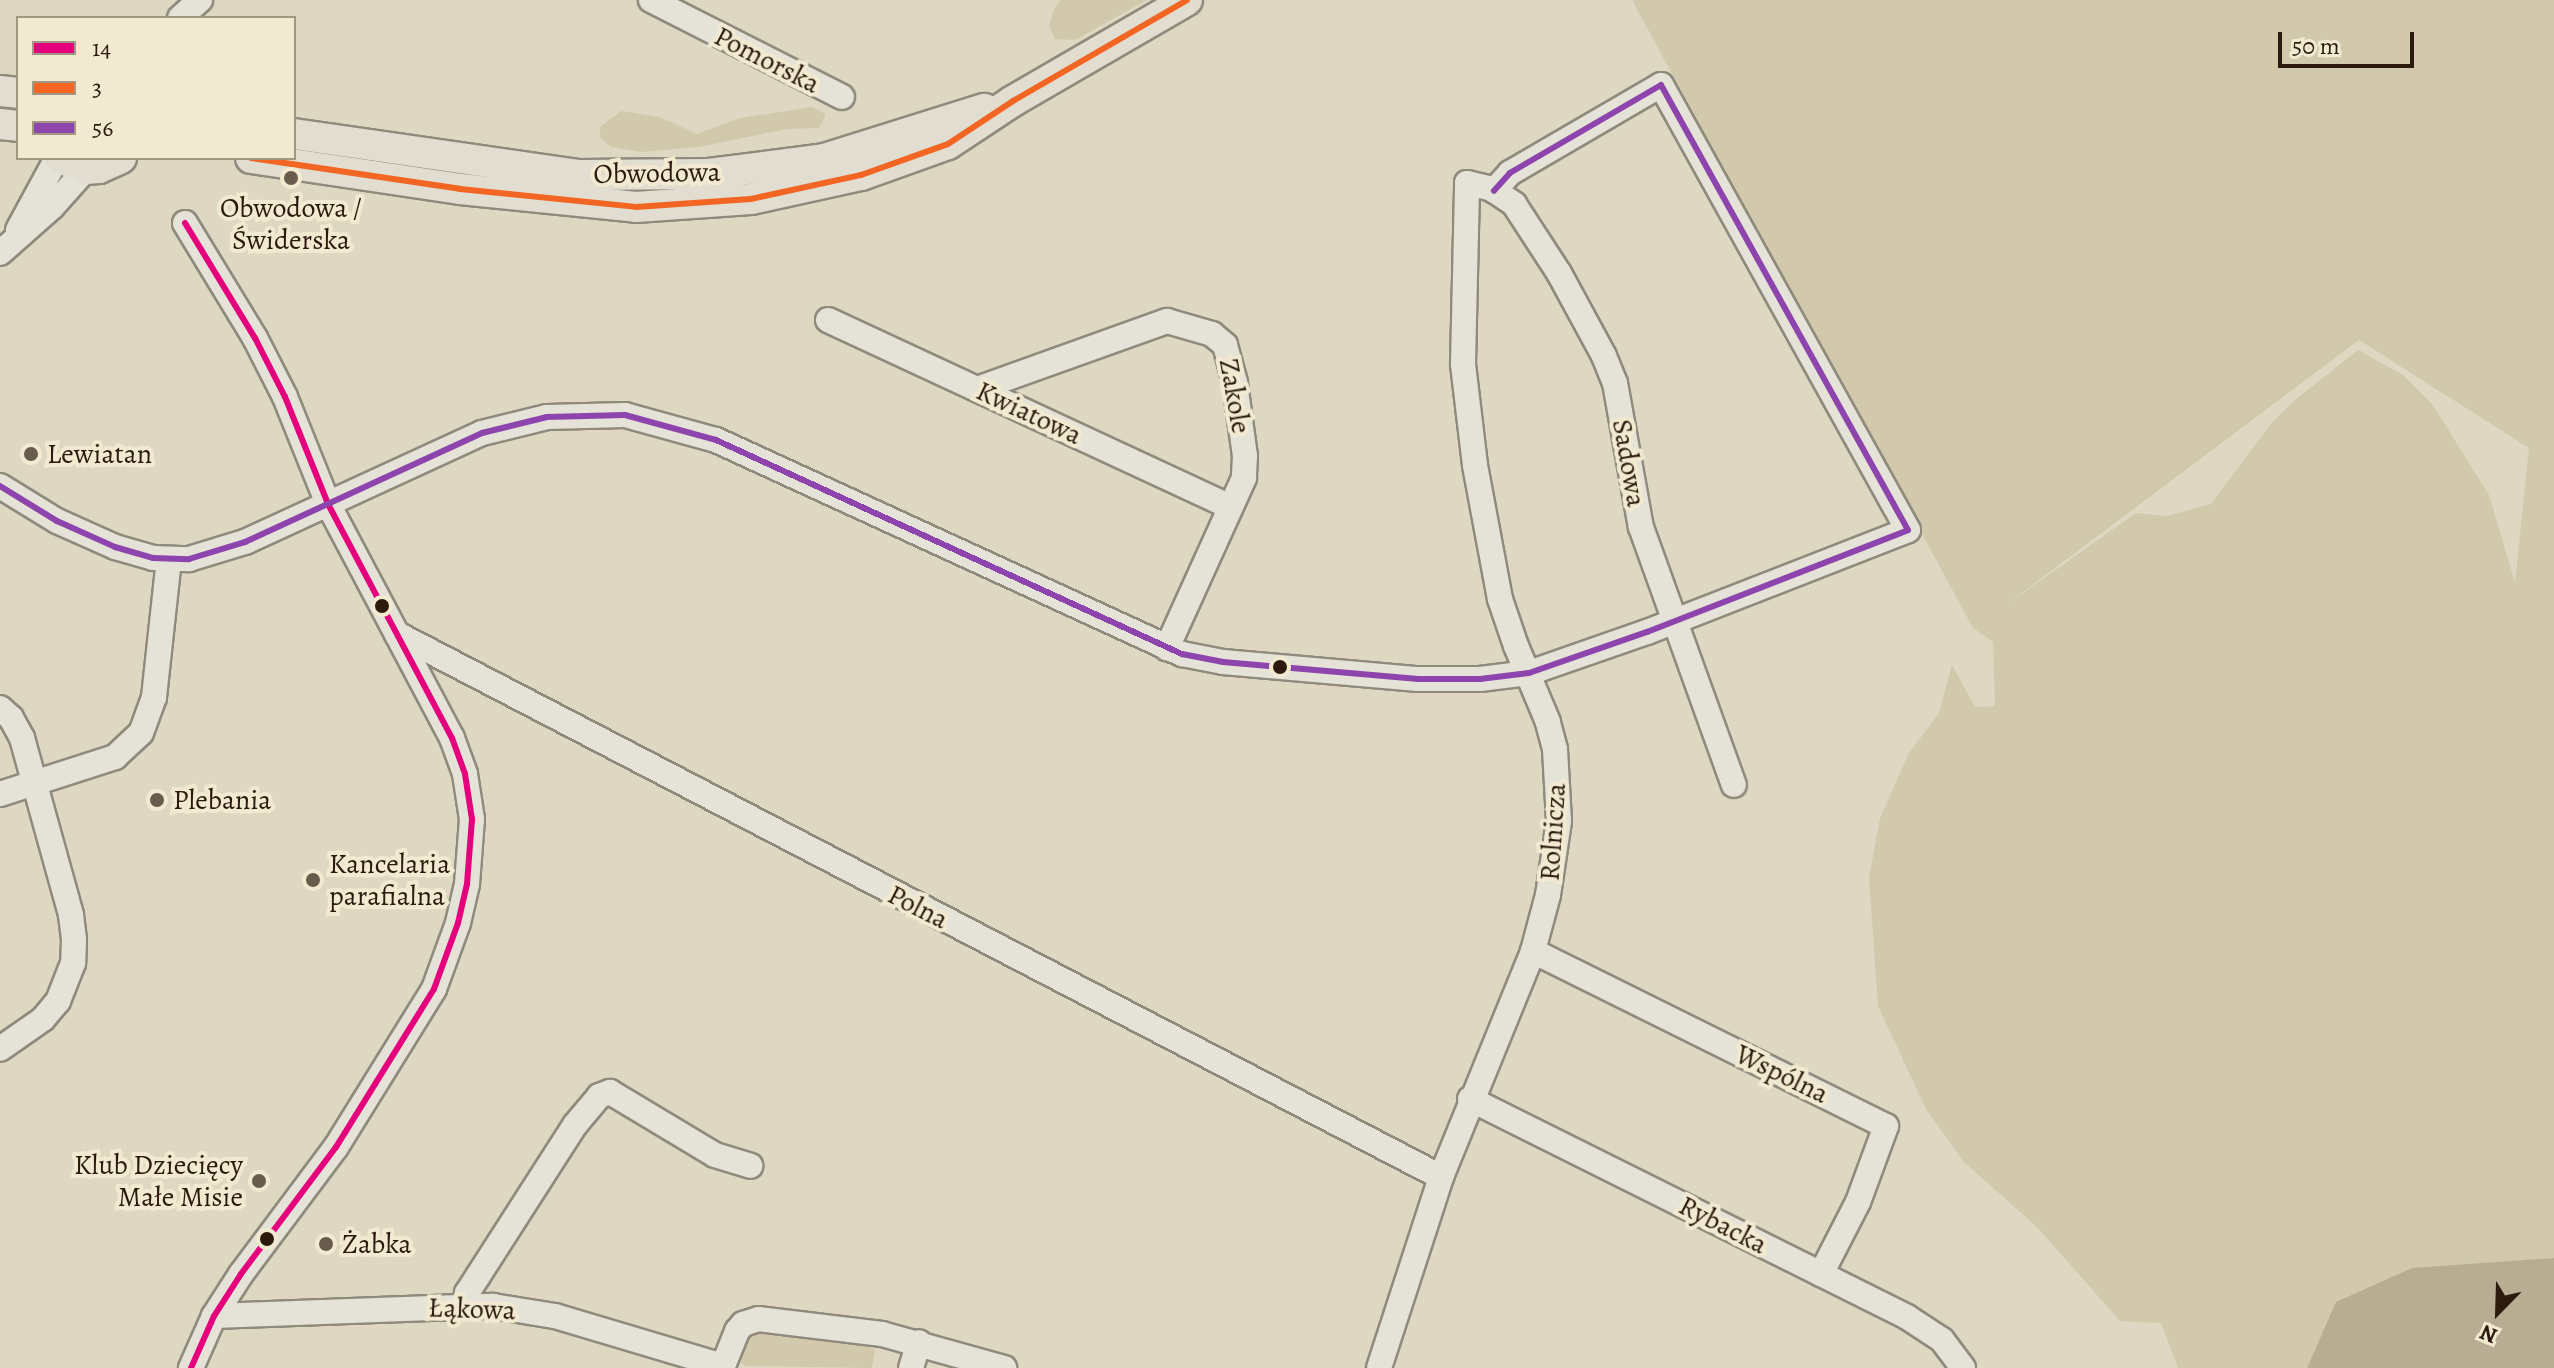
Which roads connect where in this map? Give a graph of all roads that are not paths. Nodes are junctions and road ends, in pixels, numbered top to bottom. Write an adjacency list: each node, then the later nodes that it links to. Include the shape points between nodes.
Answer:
1 (202, 0): 4 (street)
2 (651, 0): 5 (street, Pomorska)
3 (1187, 0): 6 (main road, Obwodowa)
4 (182, 16)
5 (842, 97)
6 (1013, 101): 7 (main road, Obwodowa, via 824,159 709,174 579,175); 9 (main road, Obwodowa, via 948,144 861,175 805,190 698,206 636,207 530,197)
7 (296, 134)
8 (117, 160): 10 (main road, via 99,168)
9 (265, 160)
10 (68, 162): 14 (street, via 52,207)
11 (1467, 183): 12 (street, Sadowa); 24 (street, Rolnicza, via 1463,351 1469,418 1493,568)
12 (1494, 191): 21 (street, Sadowa, via 1514,204 1604,356 1615,383 1641,527); 21 (street, via 1510,173 1661,85 1908,530)
13 (185, 223): 18 (street, via 255,338)
14 (6, 247)
15 (828, 320): 16 (street, Kwiatowa)
16 (977, 389): 19 (street, Kwiatowa); 19 (street, Zakole, via 1167,321 1212,334 1231,356 1245,456 1244,478)
17 (0, 486): 20 (street, via 89,537)
18 (328, 504): 20 (street, via 211,555); 22 (street); 23 (street, via 453,443 506,425 596,413 637,417 716,440)
19 (1230, 507): 23 (street, Zakole)
20 (169, 560): 26 (street, via 154,697 141,733 115,757)
21 (1675, 620): 24 (street); 27 (street, Sadowa)
22 (397, 634): 33 (street, Polna); 36 (street, via 452,738 465,774 472,848 458,923 434,989 389,1066)
23 (1167, 648): 24 (street, via 1202,659 1361,675 1480,679)
24 (1529, 673): 29 (street, Rolnicza, via 1555,749 1559,804 1548,895)
25 (0, 708): 26 (street, via 22,738)
26 (33, 783): 28 (street); 30 (street, via 71,915 73,963 64,991 49,1012)
27 (1734, 785)
28 (0, 794)
29 (1533, 951): 31 (street, Rolnicza); 34 (street, Wspólna, via 1886,1126 1858,1202)
30 (0, 1049)
31 (1470, 1099): 33 (street, Rolnicza); 34 (street, Rybacka)
32 (750, 1166): 35 (street, via 715,1155 610,1092 599,1096 478,1276)
33 (1441, 1177): 42 (street, Rolnicza)
34 (1821, 1274): 43 (street, Rybacka, via 1942,1340)
35 (465, 1305): 36 (street, Łąkowa); 38 (street, Łąkowa, via 555,1316)
36 (214, 1316): 39 (street)
37 (919, 1342): 38 (street, Łąkowa, via 758,1319 737,1331); 40 (street); 41 (street, Łąkowa)
38 (726, 1367)
39 (191, 1368)
40 (911, 1368)
41 (1004, 1368)
42 (1379, 1368)
43 (1963, 1368)

